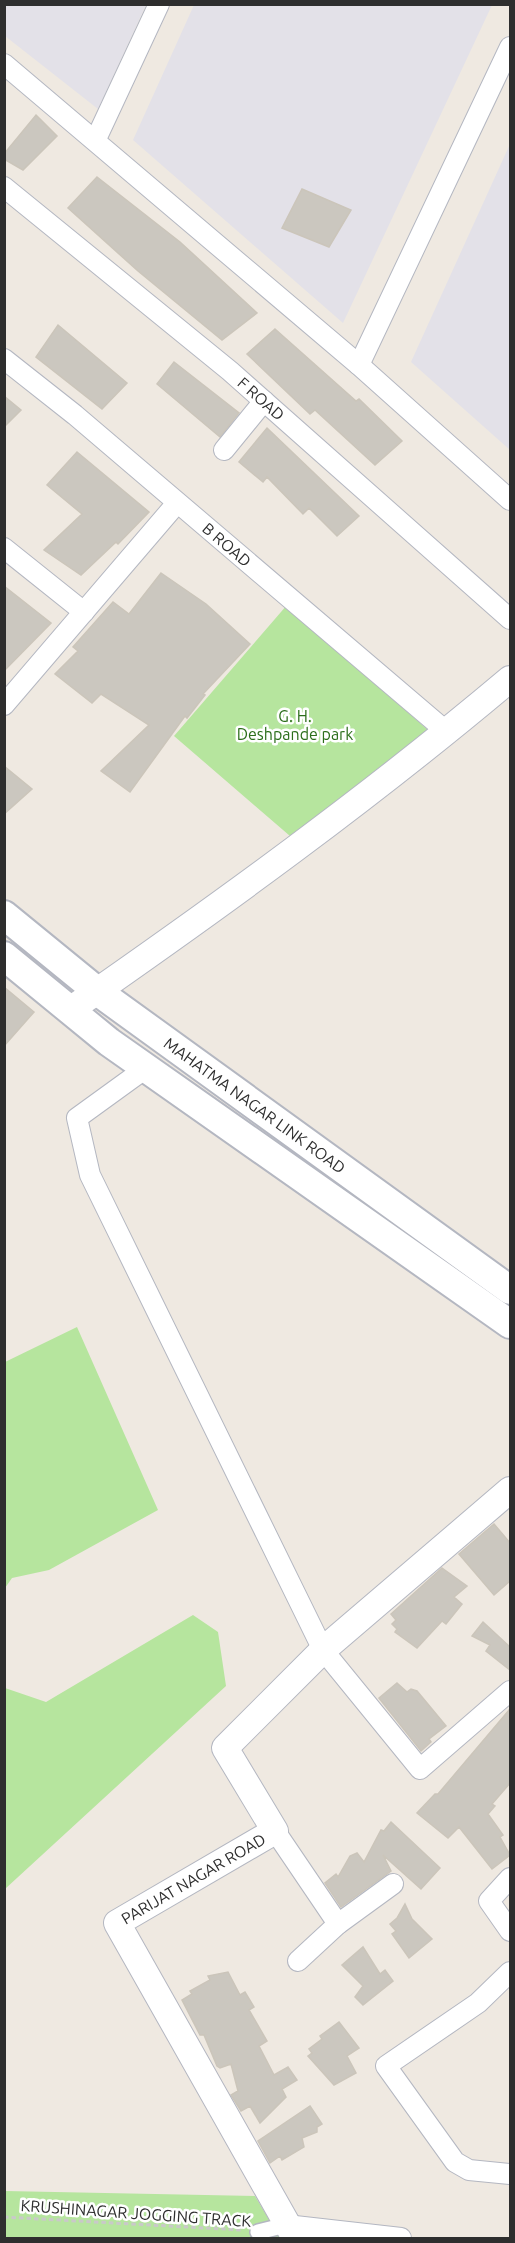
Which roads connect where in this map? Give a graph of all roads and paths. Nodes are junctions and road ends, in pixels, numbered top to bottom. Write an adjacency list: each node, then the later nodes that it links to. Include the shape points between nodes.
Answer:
1 (159, 4): 4 (street)
2 (510, 47): 7 (street)
3 (4, 64): 4 (street)
4 (96, 139): 7 (street)
5 (4, 187): 8 (street, F ROAD)
6 (4, 359): 11 (street, B ROAD)
7 (359, 365): 10 (street)
8 (264, 401): 9 (street); 14 (street, F ROAD)
9 (224, 450)
10 (510, 500)
11 (177, 502): 13 (street); 17 (street, B ROAD)
12 (4, 548): 13 (street)
13 (84, 612): 16 (street)
14 (510, 619)
15 (510, 679): 17 (street)
16 (4, 705)
17 (447, 732): 20 (street, via 199,921)
18 (4, 915): 20 (main road, MAHATMA NAGAR LINK ROAD)
19 (4, 956): 21 (main road, MAHATMA NAGAR LINK ROAD)
20 (97, 991): 21 (street); 23 (main road, MAHATMA NAGAR LINK ROAD)
21 (70, 1010): 22 (main road, MAHATMA NAGAR LINK ROAD)
22 (146, 1068): 24 (main road, MAHATMA NAGAR LINK ROAD); 26 (street, via 77,1118 90,1175)
23 (510, 1290)
24 (510, 1324)
25 (509, 1495): 26 (street, PARIJAT NAGAR ROAD)
26 (323, 1650): 27 (street, via 420,1769); 28 (street, PARIJAT NAGAR ROAD, via 225,1748)
27 (510, 1691)
28 (275, 1831): 31 (street); 38 (street, PARIJAT NAGAR ROAD, via 117,1923)
29 (510, 1878): 32 (street, via 489,1901)
30 (393, 1884): 31 (street)
31 (338, 1924): 33 (street)
32 (510, 1930)
33 (298, 1960)
34 (510, 1972): 35 (street, via 478,2003 386,2066 455,2162 470,2170)
35 (510, 2174)
36 (4, 2217): 37 (path, KRUSHINAGAR JOGGING TRACK)
37 (258, 2232): 38 (street)
38 (291, 2232): 39 (street)
39 (401, 2238)

